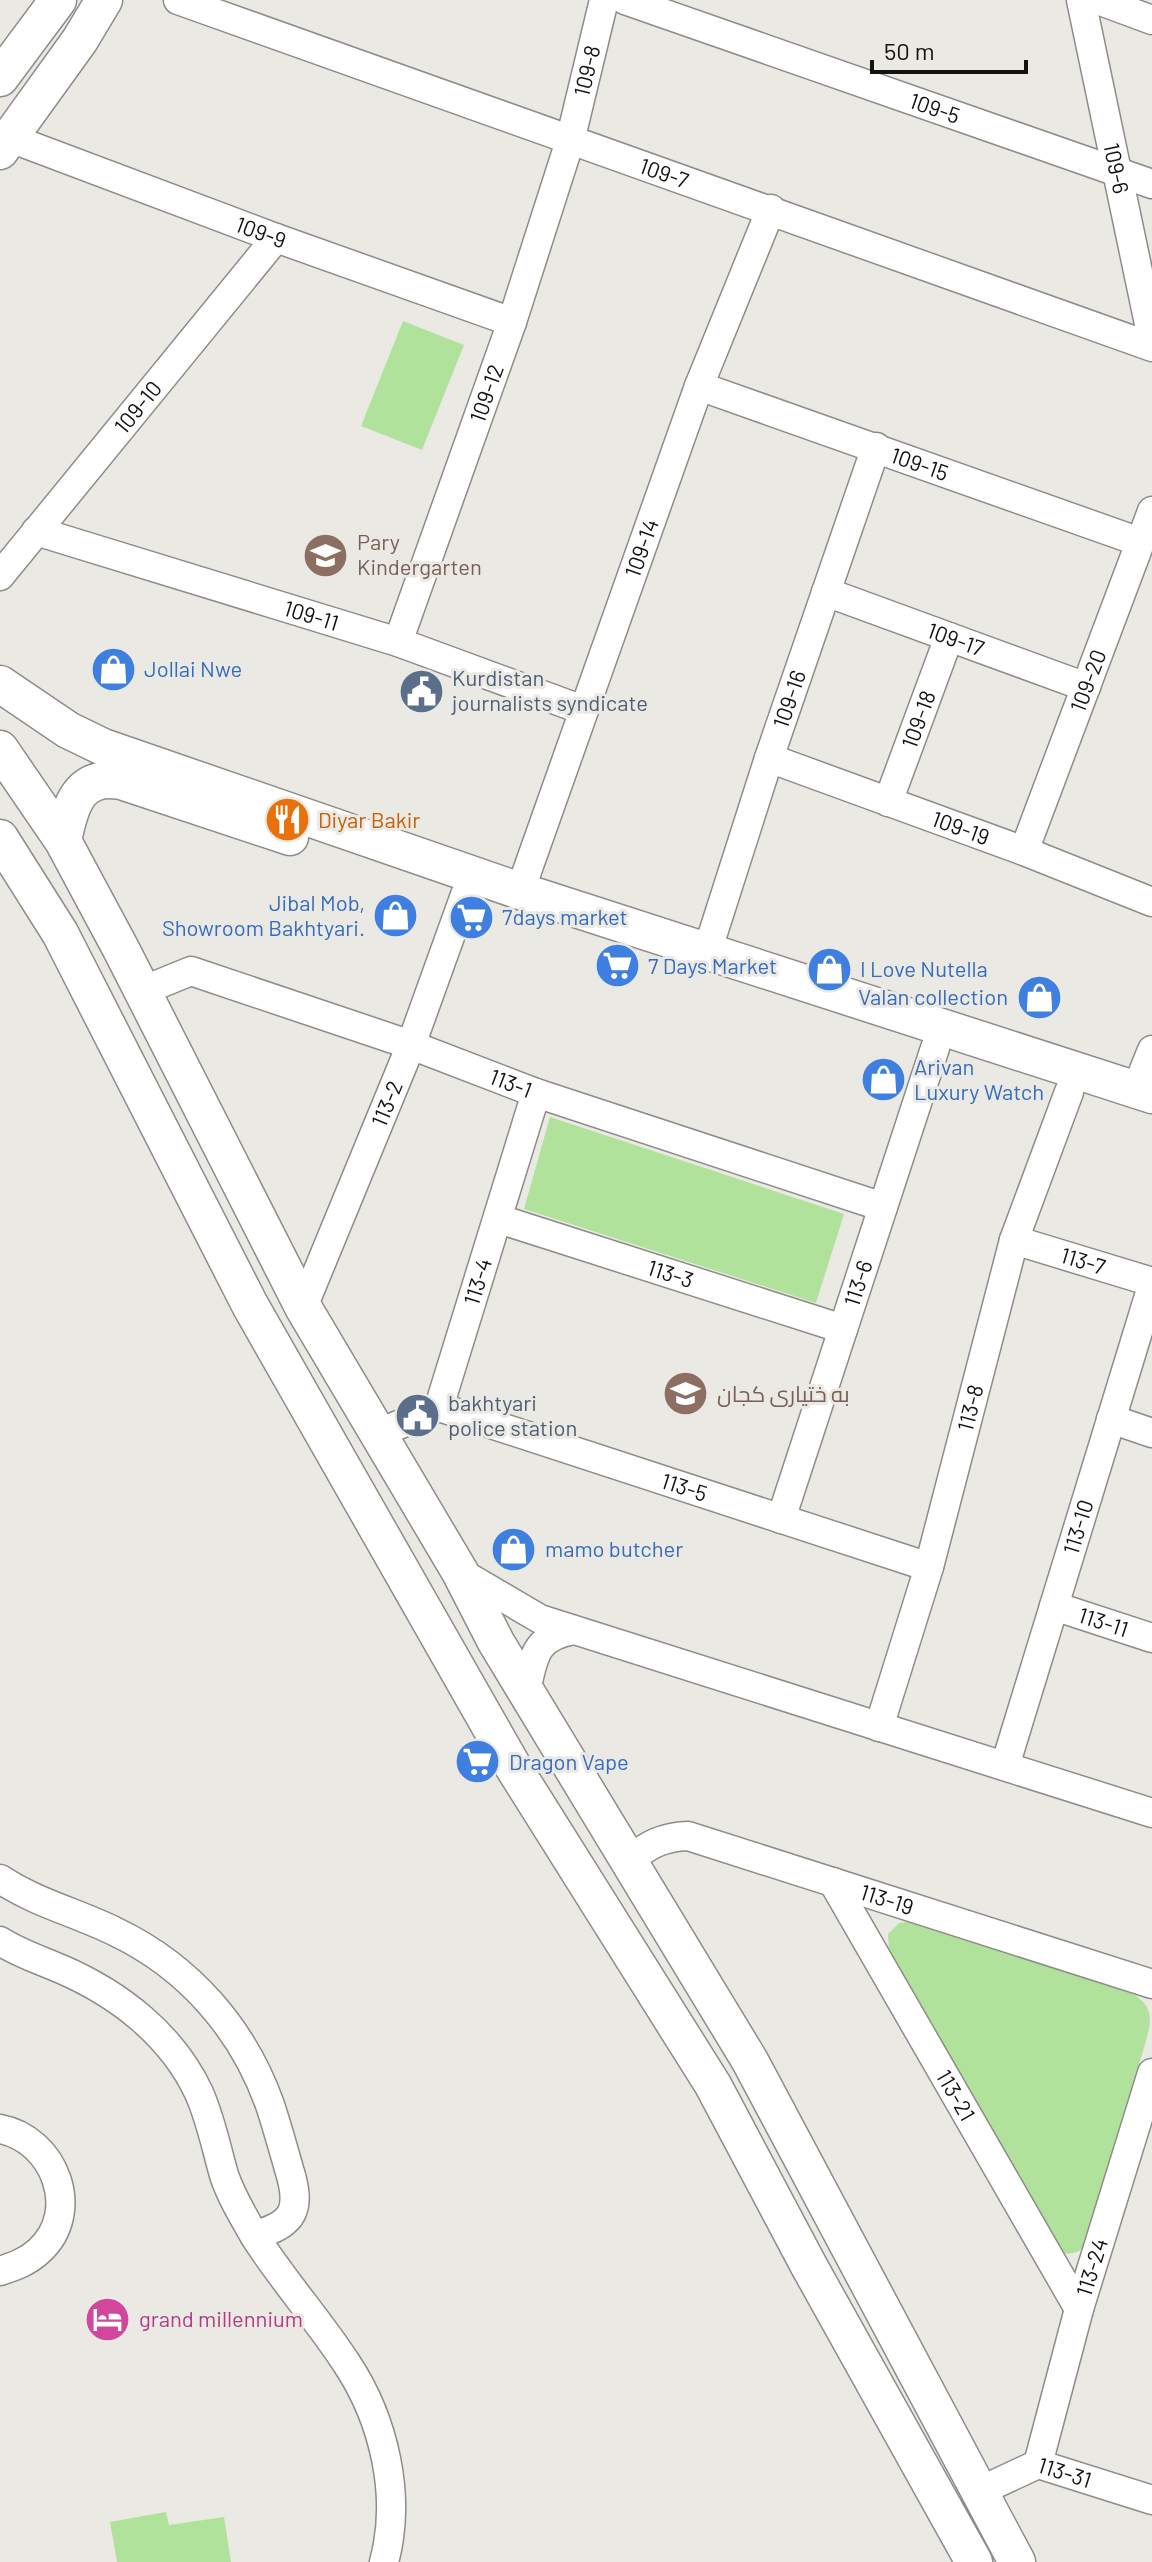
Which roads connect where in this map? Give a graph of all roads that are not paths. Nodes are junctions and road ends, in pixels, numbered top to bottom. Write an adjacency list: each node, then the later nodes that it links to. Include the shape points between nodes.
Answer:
1 (104, 0): 10 (main road)
2 (127, 0): 10 (main road)
3 (178, 0): 12 (street, 109-7)
4 (604, 0): 12 (street, 109-8)
5 (625, 0): 14 (street, 109-5)
6 (1081, 0): 14 (street, 109-6)
7 (1098, 0): 9 (street)
8 (51, 6): 11 (main road)
9 (1152, 20)
10 (80, 40): 13 (main road)
11 (5, 62)
12 (570, 141): 16 (street, 109-7); 18 (street, 109-12)
13 (5, 145): 17 (street, 109-9)
14 (1117, 171): 15 (street, 109-5); 19 (street, 109-6)
15 (1152, 184)
16 (771, 209): 20 (street, 109-7); 21 (street, 109-14)
17 (276, 238): 18 (street, 109-9); 24 (street, 109-10)
18 (512, 322): 29 (street, 109-12)
19 (1152, 338)
20 (1152, 347)
21 (699, 386): 22 (street, 109-15); 32 (street, 109-14)
22 (876, 447): 25 (street, 109-15); 27 (street, 109-16)
23 (1152, 511): 25 (street, 109-20)
24 (36, 531): 26 (street, 109-10); 29 (street, 109-11)
25 (1140, 542): 31 (street, 109-20)
26 (0, 576)
27 (826, 592): 28 (street, 109-17); 34 (street, 109-16)
28 (949, 637): 31 (street, 109-17); 36 (street, 109-18)
29 (398, 642): 32 (street, 109-11)
30 (0, 684): 35 (main road, via 68,730)
31 (1086, 687): 39 (street, 109-20)
32 (583, 710): 40 (street, 109-14)
33 (0, 749): 38 (main road)
34 (769, 758): 36 (street, 109-19); 43 (street, 109-16)
35 (100, 764): 38 (main road, via 71,806); 40 (main road); 41 (main road, via 108,779)
36 (888, 802): 39 (street, 109-19)
37 (0, 838): 85 (main road, via 60,933 250,1305 512,1765 713,2085)
38 (63, 841): 44 (main road)
39 (1024, 851): 42 (street, 109-19)
40 (520, 891): 43 (main road)
41 (465, 895): 45 (street, 113-2); 46 (main road)
42 (1152, 902)
43 (707, 952): 50 (main road)
44 (142, 991): 45 (street, 113-1, via 191,971); 55 (main road)
45 (411, 1045): 49 (street, 113-1); 55 (street, 113-2)
46 (935, 1048): 48 (main road); 51 (street, 113-6)
47 (1152, 1050): 50 (street)
48 (1069, 1092): 50 (main road); 53 (street, 113-8)
49 (536, 1093): 51 (street, 113-1); 52 (street, 113-4)
50 (1142, 1104)
51 (883, 1207): 56 (street, 113-6)
52 (499, 1219): 56 (street, 113-3); 57 (street, 113-4)
53 (1014, 1240): 54 (street, 113-7); 62 (street, 113-8)
54 (1152, 1284): 58 (street, 113-10)
55 (303, 1307): 60 (main road)
56 (843, 1329): 61 (street, 113-6)
57 (439, 1407): 60 (street); 61 (street, 113-5)
58 (1111, 1419): 59 (street); 64 (street, 113-10)
59 (1152, 1433)
60 (378, 1434): 63 (main road)
61 (781, 1519): 62 (street, 113-5)
62 (929, 1567): 68 (street, 113-8)
63 (460, 1572): 65 (street, via 540,1619); 67 (main road)
64 (1054, 1606): 66 (street, 113-11); 69 (street, 113-10)
65 (574, 1630): 67 (street, via 541,1643); 68 (street)
66 (1152, 1638)
67 (526, 1691): 71 (main road)
68 (879, 1727): 69 (street)
69 (1005, 1766): 70 (street)
70 (1152, 1813)
71 (627, 1861): 73 (street, 113-19, via 669,1837 688,1836); 84 (main road, via 750,2061)
72 (0, 1879): 79 (street, via 153,1952 225,2019 270,2105 296,2191 285,2223)
73 (833, 1882): 75 (street, 113-19); 81 (street, 113-21)
74 (0, 1941): 79 (street, via 98,1988 161,2036 199,2093 229,2189)
75 (1152, 1984)
76 (1152, 2073): 77 (street, 113-24)
77 (1144, 2128): 81 (street, 113-24)
78 (0, 2129): 80 (street, via 33,2143 49,2160 60,2206 55,2228 41,2249 22,2264)
79 (254, 2235): 86 (street, via 347,2362 371,2408 389,2480 391,2529)
80 (0, 2271)
81 (1079, 2309): 82 (street, 113-24)
82 (1038, 2464): 83 (street, 113-31); 84 (street, 113-31)
83 (1152, 2500)
84 (986, 2504): 85 (main road); 87 (main road)
85 (966, 2548)
86 (384, 2562)
87 (1017, 2562)

